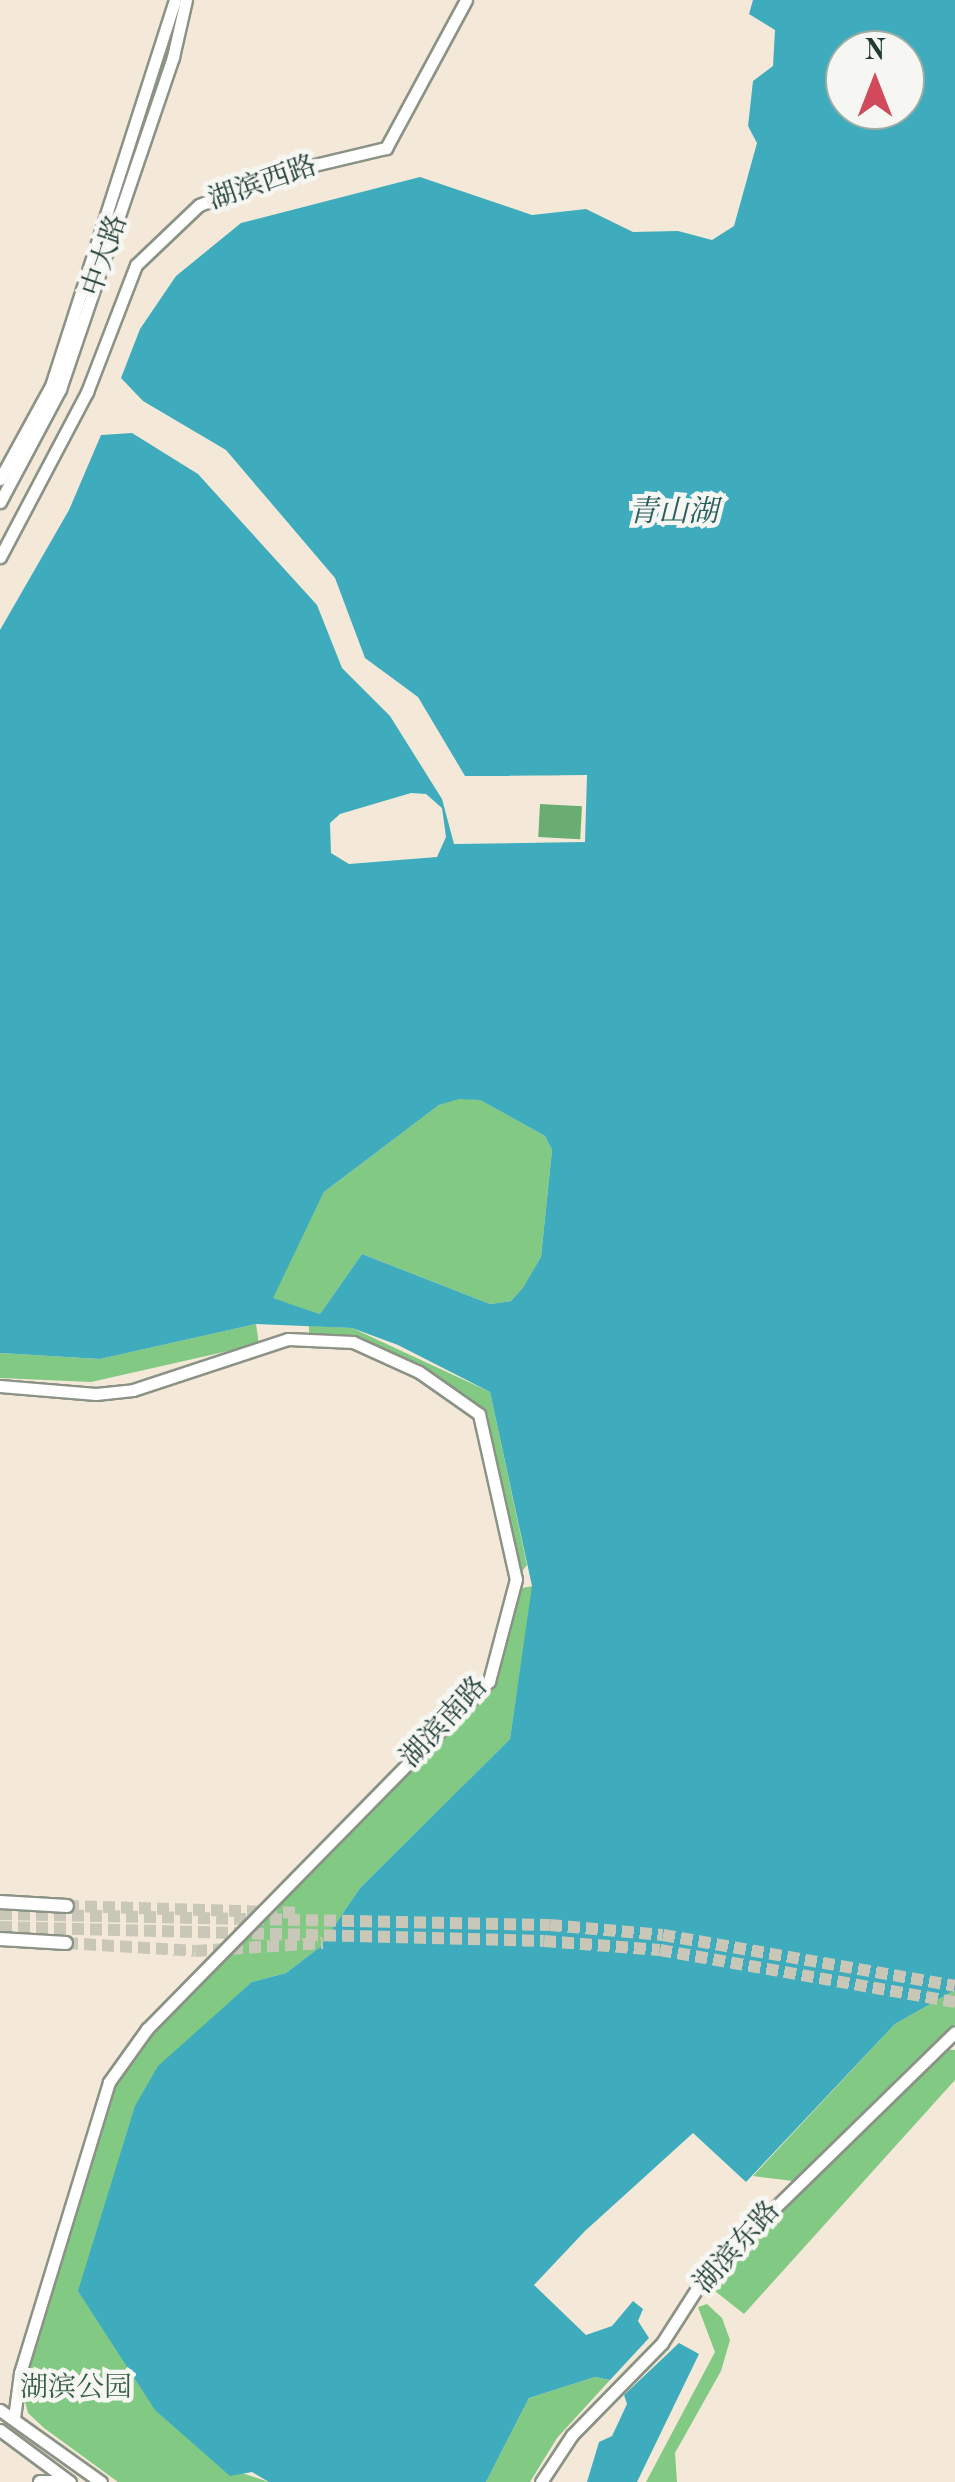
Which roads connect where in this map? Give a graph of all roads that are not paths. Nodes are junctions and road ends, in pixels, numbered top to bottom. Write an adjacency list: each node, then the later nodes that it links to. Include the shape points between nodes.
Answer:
1 (174, 0): 4 (street, 中大路, via 51,386)
2 (186, 0): 5 (street, 中大路, via 60,389)
3 (466, 0): 6 (street, 湖滨西路, via 386,148 285,172 199,205 136,265 87,392)
4 (0, 480)
5 (0, 502)
6 (0, 557)
7 (0, 1386): 14 (street, 湖滨南路, via 96,1394 133,1390 288,1340 353,1342 419,1372 479,1414 516,1579 489,1681 147,2029 109,2082 20,2373)
8 (0, 1902): 9 (main road)
9 (67, 1906)
10 (0, 1939): 11 (main road)
11 (66, 1943)
12 (955, 2032): 19 (street, 湖滨东路, via 705,2276 654,2350 572,2435)
13 (0, 2410): 14 (street)
14 (14, 2418): 18 (street)
15 (0, 2430): 17 (street)
16 (40, 2482): 17 (main road)
17 (68, 2482)
18 (100, 2482)
19 (542, 2482)

